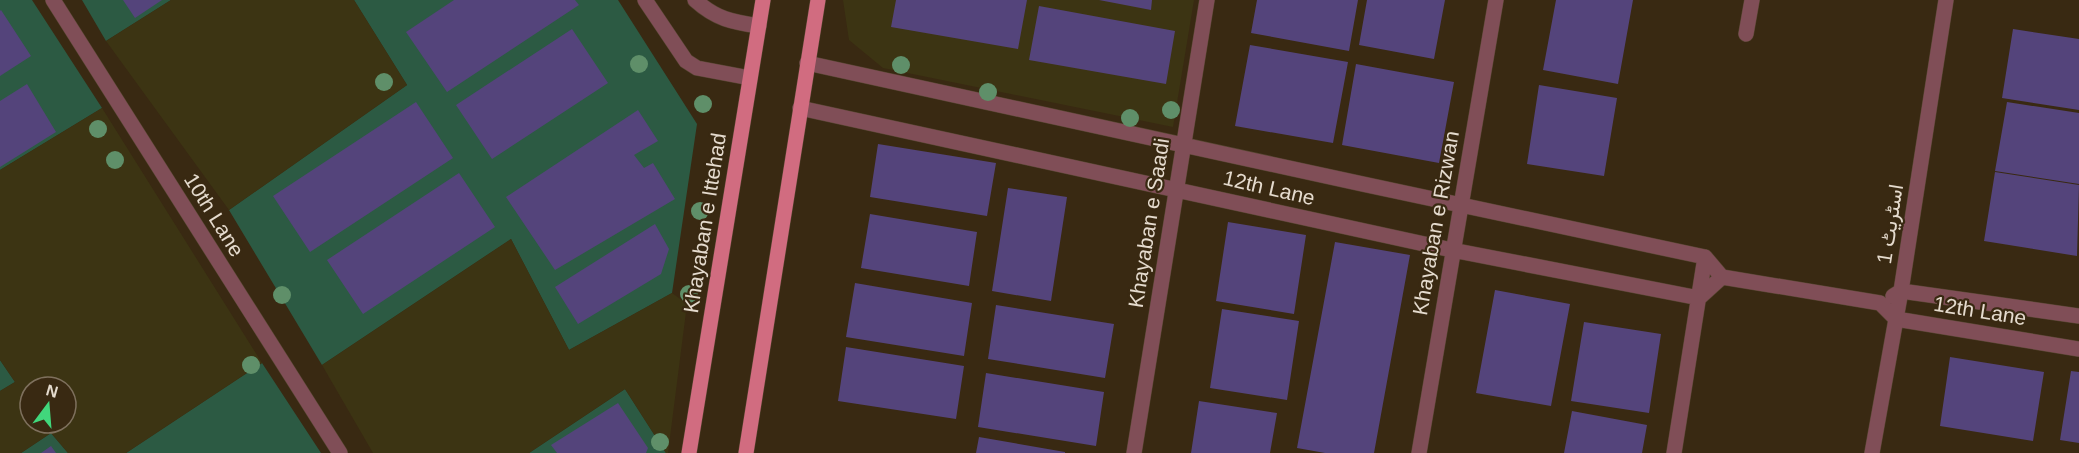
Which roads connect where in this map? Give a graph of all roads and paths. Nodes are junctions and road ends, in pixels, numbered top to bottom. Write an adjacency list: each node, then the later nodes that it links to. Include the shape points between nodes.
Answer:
1 (53, 0): 27 (street, 10th Lane)
2 (645, 0): 13 (street, via 686,61 697,68)
3 (695, 0): 10 (street, via 709,13 729,22)
4 (763, 0): 10 (main road, Khayaban e Ittehad)
5 (818, 0): 12 (main road)
6 (1207, 0): 15 (street, Khayaban e Saadi)
7 (1496, 0): 17 (street, Khayaban e Rizwan)
8 (1752, 0): 11 (street)
9 (1946, 0): 21 (street, اسٹریٹ 1)
10 (759, 26): 13 (main road, Khayaban e Ittehad)
11 (1746, 34)
12 (807, 63): 14 (main road); 15 (street, 12th Lane)
13 (750, 78): 28 (main road, Khayaban e Ittehad)
14 (800, 108): 16 (street, 12th Lane); 29 (main road)
15 (1183, 144): 16 (street, Khayaban e Saadi); 17 (street, 12th Lane)
16 (1176, 189): 18 (street, 12th Lane); 30 (street, Khayaban e Saadi)
17 (1460, 206): 18 (street, Khayaban e Rizwan); 19 (street, 12th Lane)
18 (1452, 250): 22 (street, 12th Lane); 31 (street, Khayaban e Rizwan)
19 (1706, 257): 20 (street); 22 (street)
20 (1725, 278): 22 (street); 23 (street)
21 (1901, 291): 23 (street); 24 (street, 12th Lane); 25 (street, اسٹریٹ 1)
22 (1699, 298): 32 (street)
23 (1877, 302): 25 (street)
24 (2079, 316)
25 (1896, 319): 26 (street, 12th Lane); 33 (street, اسٹریٹ 1)
26 (2079, 348)
27 (340, 453)
28 (689, 453)
29 (746, 453)
30 (1134, 453)
31 (1419, 453)
32 (1674, 453)
33 (1872, 453)

